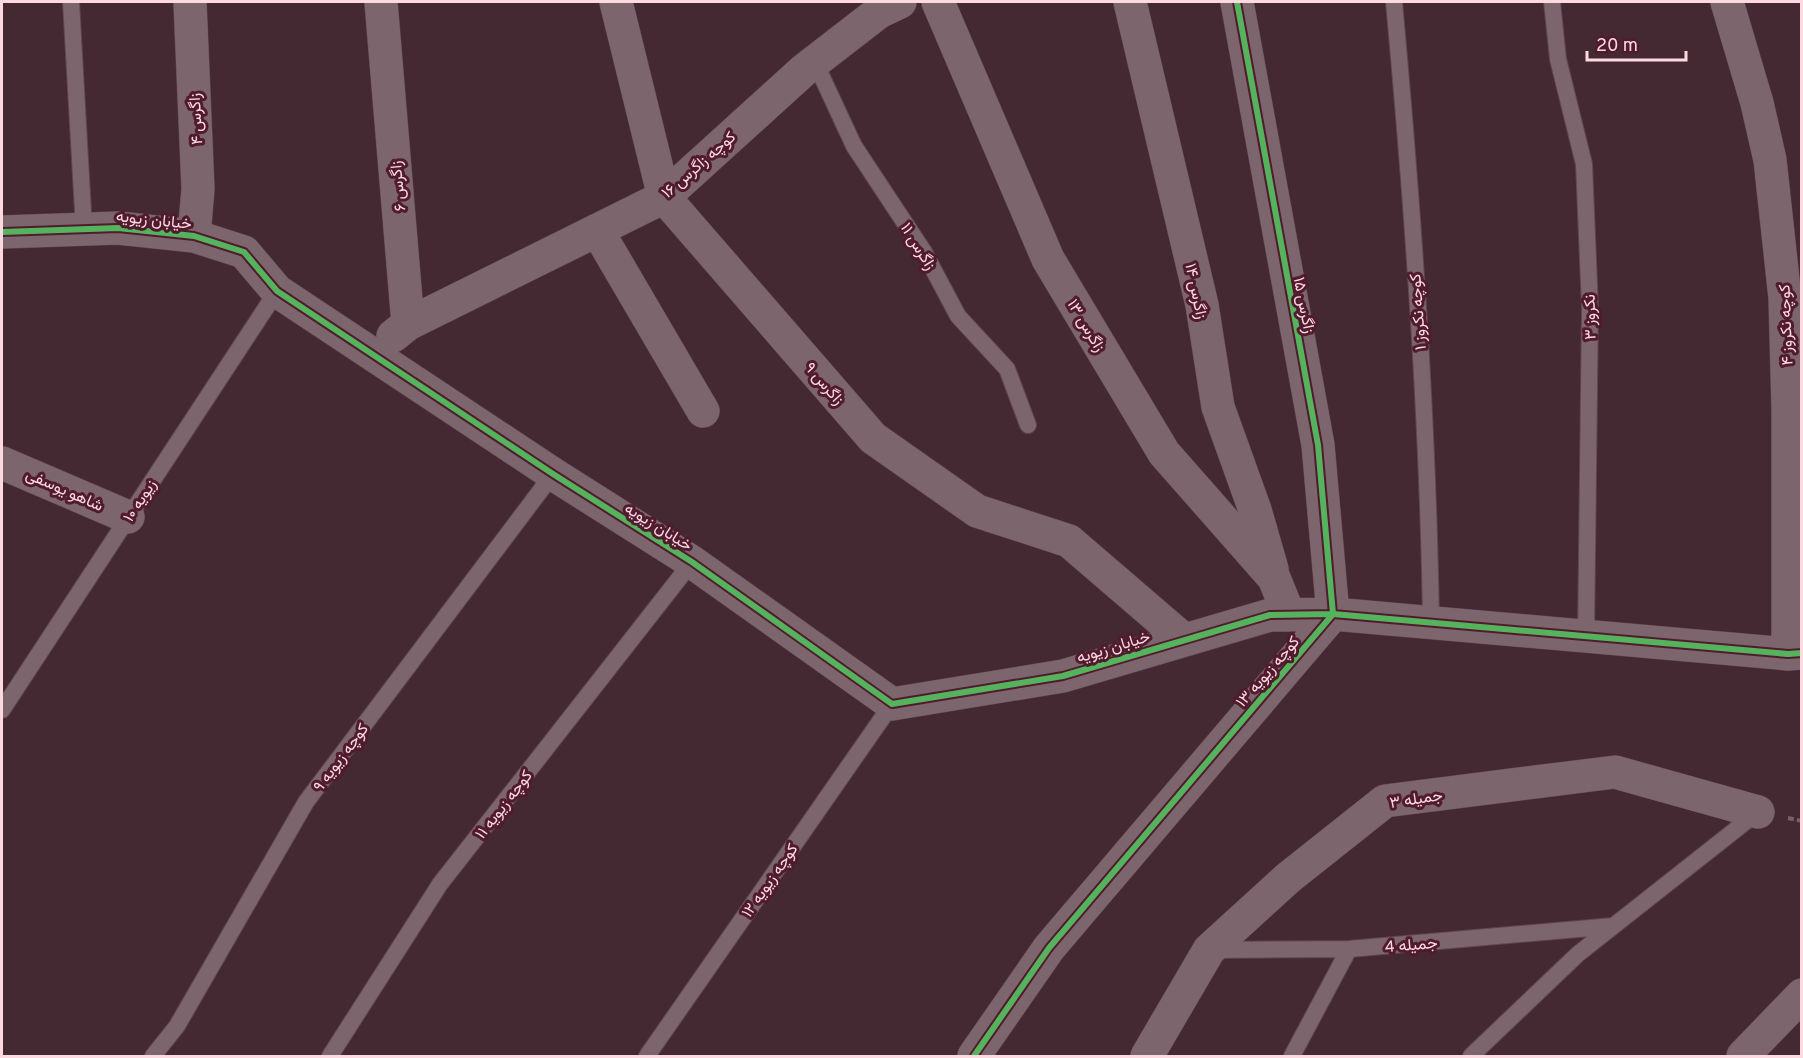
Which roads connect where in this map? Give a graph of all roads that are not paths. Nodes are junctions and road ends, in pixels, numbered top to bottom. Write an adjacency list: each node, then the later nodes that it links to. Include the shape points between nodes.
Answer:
1 (71, 2): 14 (lane)
2 (190, 2): 17 (street, زاگرس ۴, via 198,189)
3 (381, 2): 19 (street, زاگرس ۶)
4 (616, 2): 13 (street, زاگرس ۹)
5 (900, 2): 12 (street, کوچه زاگرس ۱۶, via 879,12)
6 (938, 2): 27 (street, زاگرس ۱۳, via 1048,259 1164,453)
7 (1130, 2): 27 (street, زاگرس ۱۴, via 1202,305 1218,407)
8 (1237, 2): 28 (street, زاگرس ۱۵, via 1318,445)
9 (1394, 2): 30 (lane, کوچه نکروز ۱, via 1419,349)
10 (1552, 2): 31 (lane, نکروز ۳, via 1558,59 1584,164 1590,308)
11 (1727, 2): 33 (street, کوچه نکروز ۴, via 1770,160 1785,298)
12 (815, 62): 13 (street, کوچه زاگرس ۱۶); 22 (lane, زاگرس ۱۱, via 854,147 924,252 958,316 1007,369)
13 (664, 197): 15 (street, کوچه زاگرس ۱۶); 32 (street, زاگرس ۹, via 873,438 976,511 1069,541)
14 (84, 229): 16 (street, خیابان زیویه); 17 (street, خیابان زیویه, via 118,228)
15 (597, 230): 19 (street, کوچه زاگرس ۱۶); 21 (street)
16 (2, 232)
17 (194, 236): 18 (street, خیابان زیویه, via 244,252)
18 (277, 291): 20 (street, خیابان زیویه); 25 (lane, زیویه ۱۰)
19 (408, 324): 20 (street)
20 (371, 353): 24 (street, خیابان زیویه)
21 (703, 411)
22 (1028, 425)
23 (2, 463): 25 (street, شاهو یوسفی)
24 (553, 474): 26 (street, خیابان زیویه); 43 (lane, کوچه زیویه ۹, via 306,802 177,1026)
25 (128, 517): 35 (lane, زیویه ۱۰)
26 (692, 562): 34 (street, خیابان زیویه); 44 (lane, کوچه زیویه ۱۱, via 440,884)
27 (1275, 578): 29 (street, زاگرس ۱۳)
28 (1333, 614): 29 (street, خیابان زیویه); 30 (street); 46 (street, کوچه زیویه ۱۳, via 1049,948)
29 (1289, 615): 32 (street, خیابان زیویه, via 1270,615)
30 (1431, 623): 31 (street)
31 (1586, 637): 33 (street)
32 (1183, 639): 34 (street, خیابان زیویه, via 1063,676)
33 (1795, 654)
34 (892, 704): 45 (lane, کوچه زیویه ۱۲)
35 (2, 710)
36 (1758, 812): 37 (lane); 39 (street, جمیله ۳, via 1615,772 1384,801 1288,878)
37 (1613, 926): 38 (lane, جمیله 4); 49 (lane)
38 (1349, 950): 39 (lane, جمیله 4); 48 (lane)
39 (1209, 951): 47 (street, جمیله ۳)
40 (1802, 995): 41 (street)
41 (1770, 1028): 42 (street); 50 (street)
42 (1802, 1034)
43 (153, 1056)
44 (330, 1056)
45 (647, 1056)
46 (974, 1056)
47 (1147, 1056)
48 (1292, 1056)
49 (1471, 1056)
50 (1743, 1056)

